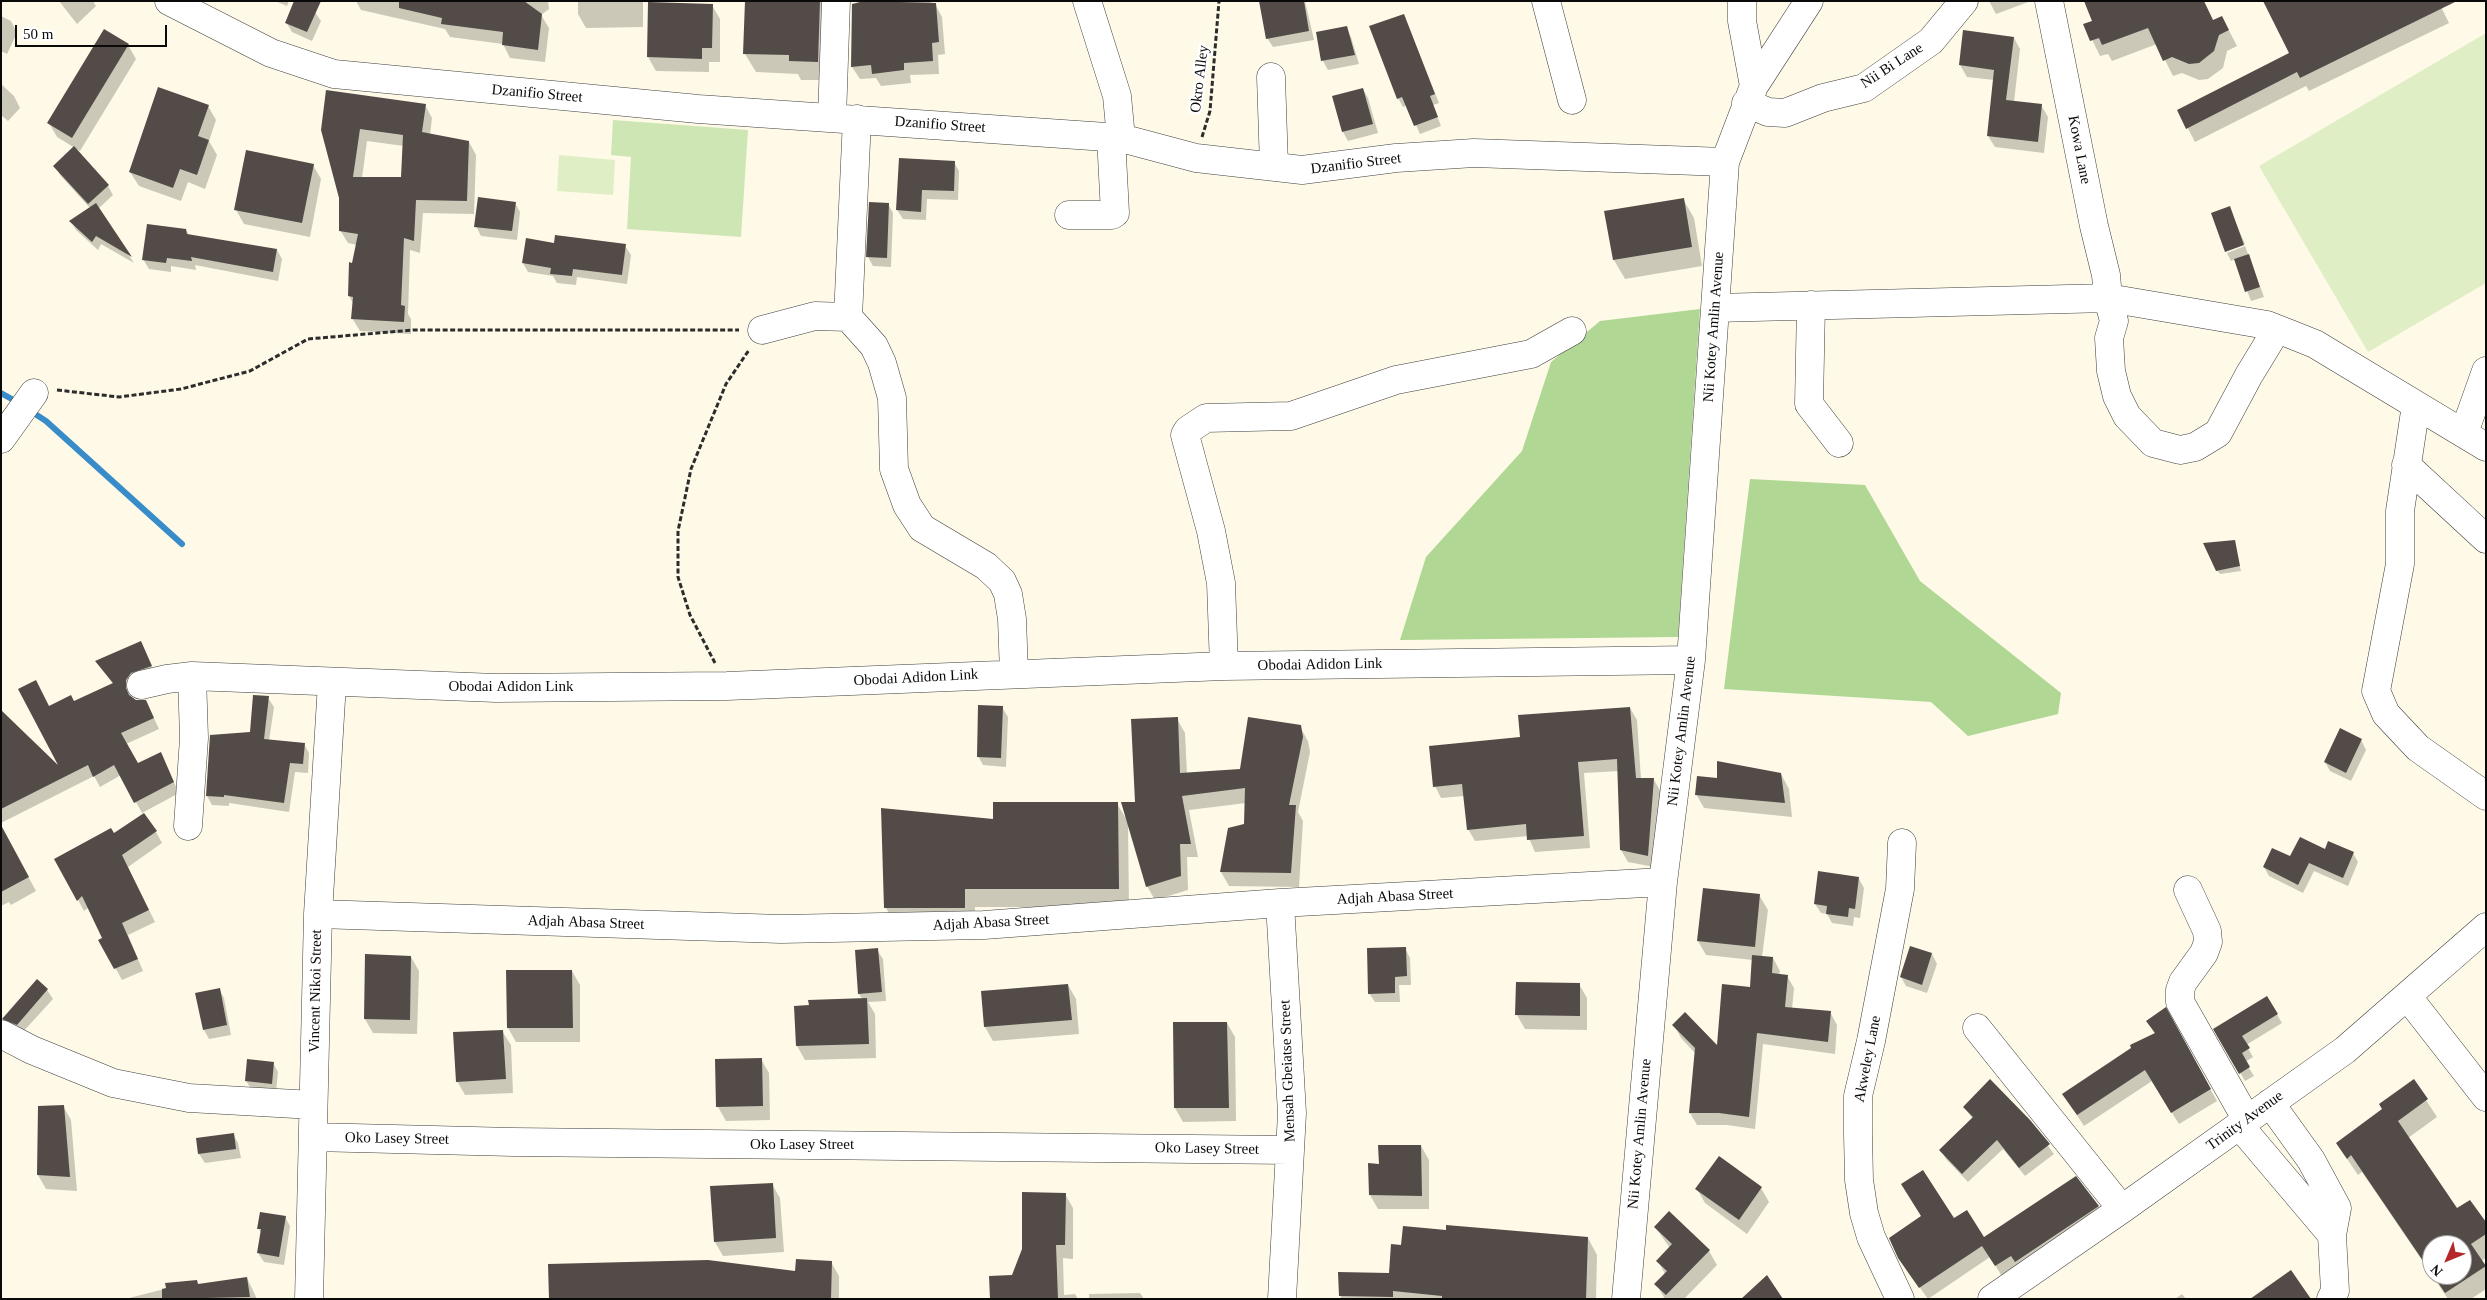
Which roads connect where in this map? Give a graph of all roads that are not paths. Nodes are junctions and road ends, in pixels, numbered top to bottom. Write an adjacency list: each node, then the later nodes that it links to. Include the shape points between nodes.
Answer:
1 (169, 1): 12 (street, Dzanifio Street, via 270,53 334,74 698,109)
2 (836, 1): 12 (street)
3 (1086, 1): 13 (street, via 1117,96)
4 (1546, 1): 11 (street)
5 (1742, 1): 10 (street)
6 (1809, 1): 10 (street, Nii Kotey Amlin Avenue)
7 (1964, 1): 10 (street, Nii Bi Lane, via 1931,41 1864,88 1823,98 1785,113 1768,112)
8 (2049, 1): 17 (street, Kowa Lane, via 2106,275)
9 (1271, 77): 15 (street)
10 (1750, 94): 14 (street, Nii Kotey Amlin Avenue)
11 (1572, 100)
12 (844, 118): 13 (street, Dzanifio Street); 20 (street)
13 (1116, 137): 15 (street, Dzanifio Street, via 1196,158); 16 (street, via 1115,213)
14 (1725, 162): 15 (street, Dzanifio Street, via 1474,152 1302,170); 19 (street, Nii Kotey Amlin Avenue)
15 (1274, 166)
16 (1068, 215)
17 (2108, 298): 18 (street); 21 (street); 21 (street, Kowa Lane, via 2114,321 2109,338 2111,371 2117,396 2139,430 2153,443 2165,448 2195,447 2218,434)
18 (1811, 305): 19 (street); 29 (street, via 1809,404)
19 (1715, 308): 32 (street, Nii Kotey Amlin Avenue)
20 (848, 317): 22 (street, via 815,316); 34 (street, via 874,346 882,363 892,398 894,469 907,505 922,528 986,566 1002,581 1012,619)
21 (2277, 329): 26 (street, via 2315,344)
22 (762, 330)
23 (1572, 331): 33 (street, via 1531,354 1396,380 1291,416 1206,418 1188,430 1185,435 1221,582)
24 (2486, 371): 28 (street)
25 (31, 396): 27 (street)
26 (2416, 404): 28 (street); 30 (street)
27 (6, 432)
28 (2475, 440)
29 (1839, 443)
30 (2406, 465): 31 (street); 38 (street, via 2400,511 2400,564 2376,691 2386,714 2418,748)
31 (2486, 539)
32 (1691, 660): 33 (street, Obodai Adidon Link); 41 (street, Nii Kotey Amlin Avenue)
33 (1224, 666): 34 (street, Obodai Adidon Link)
34 (1014, 673): 36 (street, Obodai Adidon Link, via 727,686 496,688)
35 (192, 676): 36 (street, Obodai Adidon Link); 37 (street, Obodai Adidon Link); 39 (street, via 194,738)
36 (332, 683): 44 (street, Vincent Nikoi Street)
37 (141, 685)
38 (2486, 796)
39 (188, 826)
40 (1902, 843): 61 (street, Akweley Lane, via 1900,889 1858,1096 1859,1180 1864,1213 1878,1253)
41 (1663, 882): 43 (street, Adjah Abasa Street); 60 (street, Nii Kotey Amlin Avenue)
42 (2188, 890): 52 (street, via 2207,931 2208,942 2183,982 2180,1002)
43 (1280, 903): 44 (street, Adjah Abasa Street, via 984,925 781,929); 54 (street, Mensah Gbeiatse Street, via 1292,1113)
44 (318, 914): 51 (street, Vincent Nikoi Street)
45 (2486, 927): 46 (street, Trinity Avenue)
46 (2407, 996): 49 (street); 50 (street, Trinity Avenue, via 2345,1050)
47 (1977, 1028): 55 (street)
48 (1, 1034): 51 (street, via 113,1083 189,1098)
49 (2482, 1084)
50 (2270, 1103): 52 (street, Trinity Avenue); 56 (street, via 2312,1160 2337,1208)
51 (313, 1104): 53 (street, Vincent Nikoi Street)
52 (2243, 1122): 55 (street, Trinity Avenue); 56 (street)
53 (314, 1137): 54 (street, Oko Lasey Street); 58 (street, Vincent Nikoi Street)
54 (1290, 1150): 59 (street, Mensah Gbeiatse Street)
55 (2122, 1209): 62 (street, Trinity Avenue)
56 (2332, 1235): 57 (street)
57 (2334, 1296)
58 (310, 1299)
59 (1282, 1299)
60 (1626, 1299)
61 (1900, 1299)
62 (1992, 1299)

